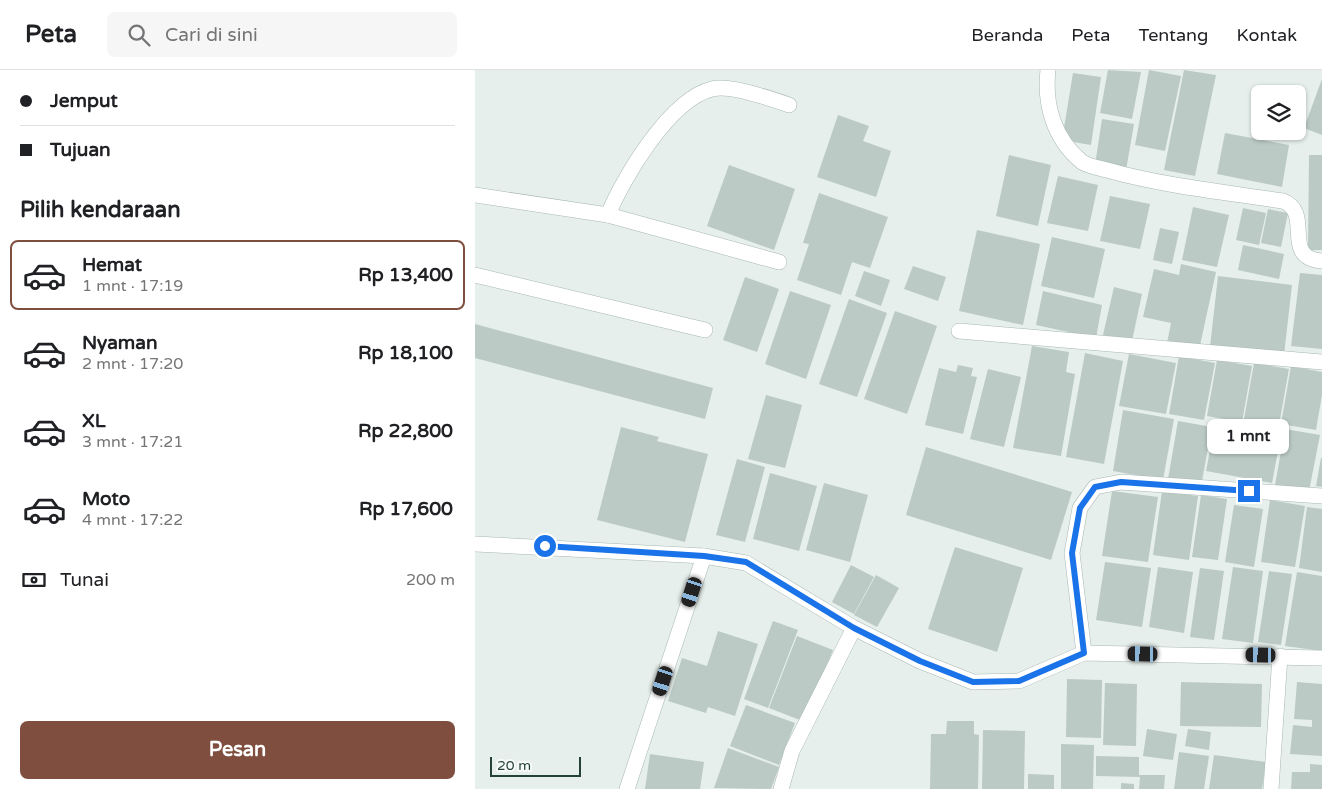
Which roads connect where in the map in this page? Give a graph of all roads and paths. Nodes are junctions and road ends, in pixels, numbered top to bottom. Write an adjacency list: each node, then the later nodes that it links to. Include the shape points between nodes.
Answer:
1 (1048, 70): 5 (street, via 1046,86 1052,120 1061,141 1083,163 1139,179 1283,200 1296,210 1300,246 1305,255 1314,261)
2 (789, 105): 4 (street, via 760,94 713,88 696,95 648,144 617,193)
3 (475, 195): 4 (street)
4 (608, 216): 6 (street)
5 (1322, 261)
6 (779, 262)
7 (475, 275): 8 (street)
8 (705, 330)
9 (959, 331): 10 (street)
10 (1322, 362)
11 (1322, 496): 15 (street, via 1121,482 1095,487 1080,508 1072,553)
12 (475, 544): 13 (street)
13 (704, 556): 14 (street, via 746,562); 18 (street)
14 (854, 628): 15 (street, via 920,661 973,682 1019,681); 19 (street, via 792,751)
15 (1084, 653): 16 (street)
16 (1280, 656): 17 (street); 20 (street)
17 (1322, 658)
18 (627, 789)
19 (781, 789)
20 (1271, 789)

